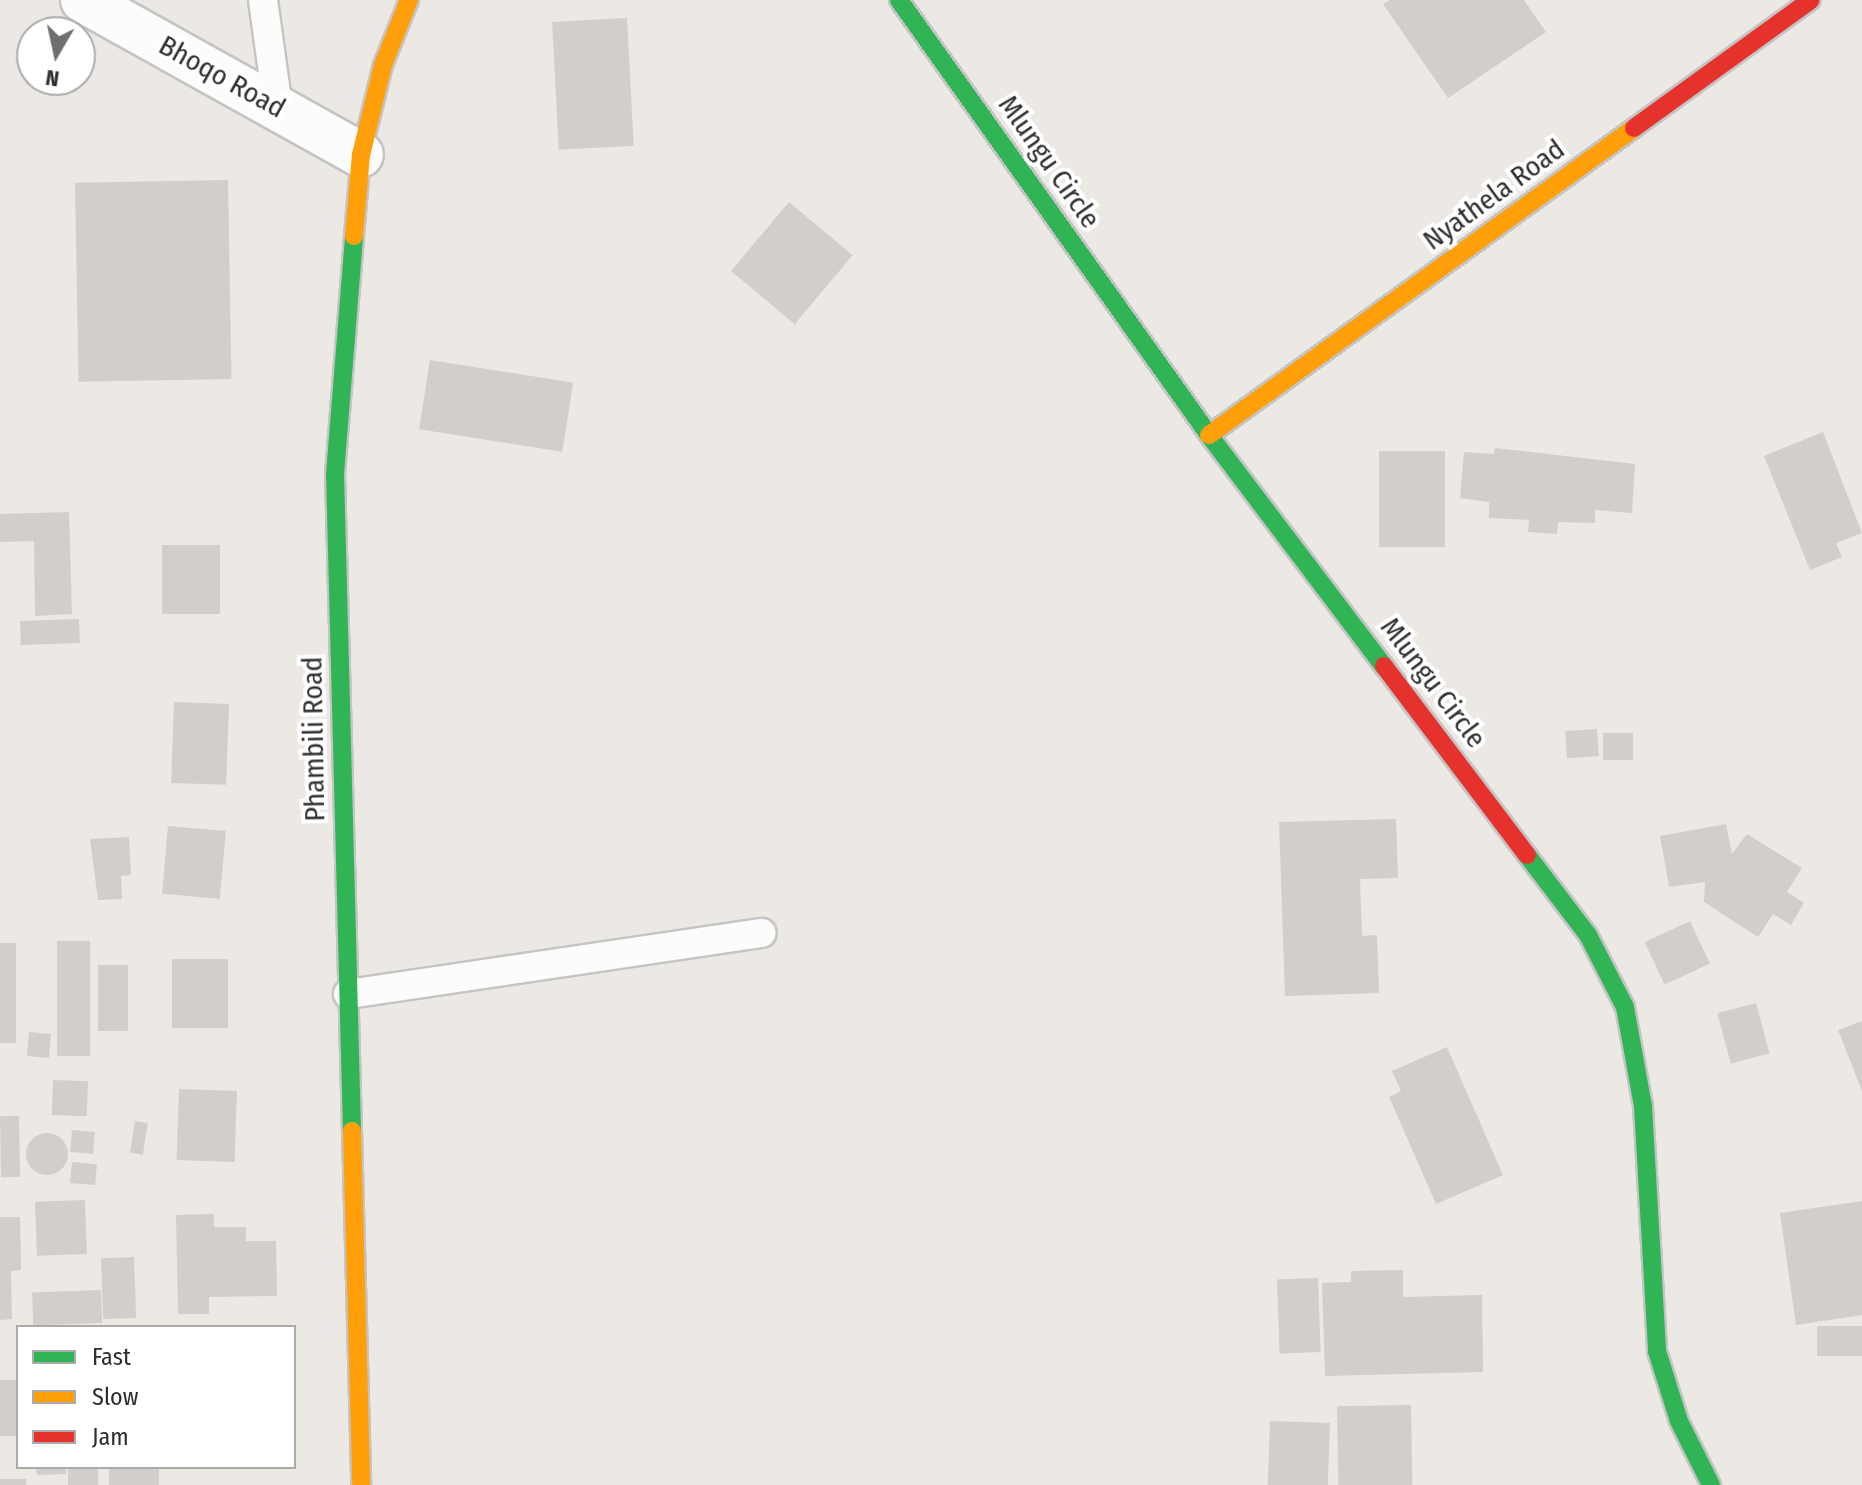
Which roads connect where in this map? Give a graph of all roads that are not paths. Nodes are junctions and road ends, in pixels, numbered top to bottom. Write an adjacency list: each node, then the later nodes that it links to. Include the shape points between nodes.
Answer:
1 (83, 0): 6 (street, Bhoqo Road)
2 (263, 0): 6 (lane)
3 (409, 0): 7 (street, Phambili Road, via 383,65)
4 (899, 0): 8 (street, Mlungu Circle)
5 (1811, 0): 8 (street, Nyathela Road)
6 (278, 108): 7 (street, Bhoqo Road)
7 (361, 155): 10 (street, Phambili Road, via 335,474)
8 (1209, 435): 12 (street, Mlungu Circle, via 1588,935 1625,1007 1643,1106 1657,1351 1679,1421)
9 (762, 933): 10 (lane)
10 (348, 994): 11 (street, Phambili Road)
11 (361, 1485)
12 (1711, 1485)

